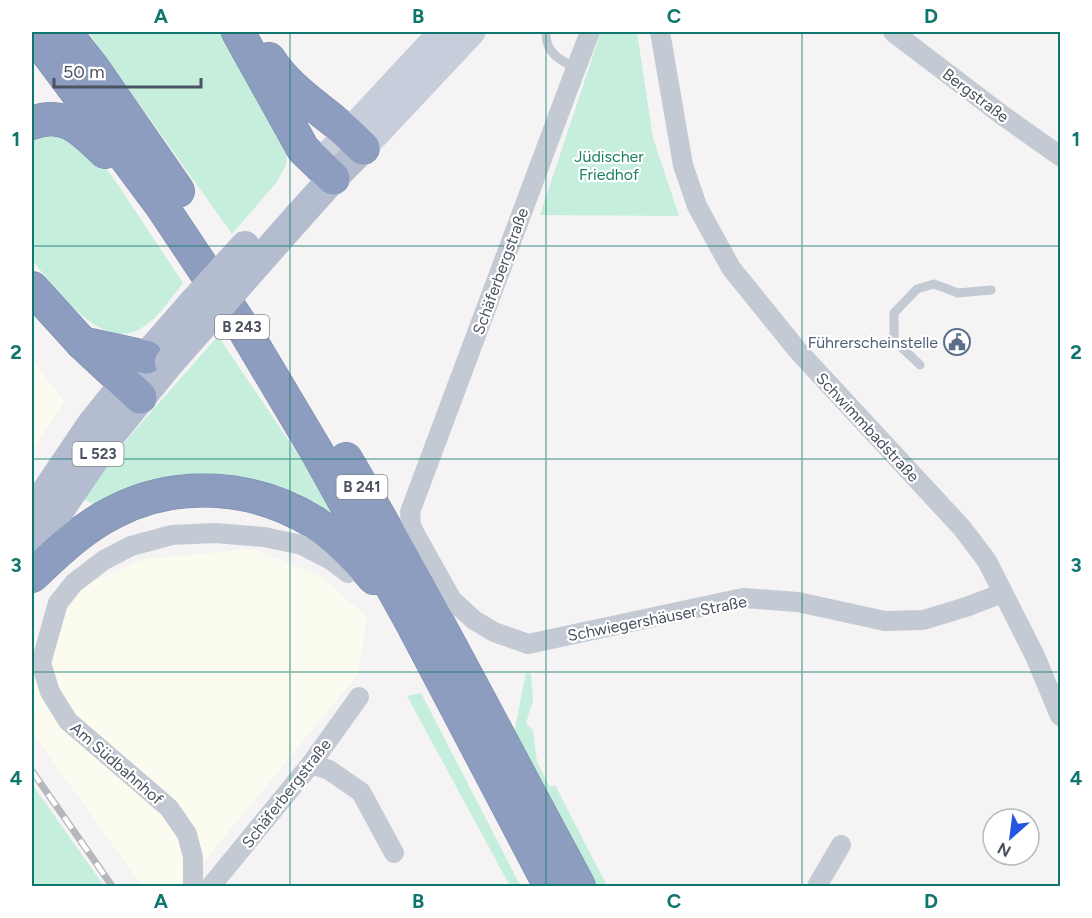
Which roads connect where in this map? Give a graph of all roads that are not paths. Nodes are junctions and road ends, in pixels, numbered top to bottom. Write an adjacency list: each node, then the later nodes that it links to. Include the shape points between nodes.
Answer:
1 (32, 32): 18 (highway, B 243)
2 (64, 32): 12 (highway)
3 (77, 32): 12 (highway, B 241)
4 (238, 32): 17 (highway, via 303,149)
5 (254, 32): 15 (highway, via 276,70)
6 (442, 32): 15 (main road)
7 (472, 32): 15 (main road)
8 (546, 32): 13 (lane, via 550,50)
9 (590, 32): 13 (street, Schäferbergstraße)
10 (660, 32): 29 (street, Schwimmbadstraße, via 683,165 697,206 731,268 799,352 962,528 987,561)
11 (894, 32): 16 (street, Bergstraße)
12 (93, 68): 31 (highway, B 241, via 266,322 372,502)
13 (576, 68): 25 (street, Schäferbergstraße)
14 (32, 123): 18 (highway, via 59,119 77,126)
15 (355, 141): 17 (main road)
16 (1060, 156)
17 (326, 171): 22 (main road, bridge)
18 (161, 205): 30 (highway, B 243, via 245,332)
19 (32, 288): 21 (highway)
20 (991, 291): 23 (lane, via 958,294 934,284 917,289 894,314 894,340)
21 (82, 344): 22 (highway); 24 (highway)
22 (158, 354): 24 (main road, L 523)
23 (920, 364)
24 (132, 390): 26 (main road, via 92,424); 27 (main road, L 523, via 112,433)
25 (410, 512): 29 (street, Schwiegershäuser Straße, via 415,534 452,600 483,626 528,644 743,598 798,602 885,621 923,620)
26 (32, 513)
27 (35, 564): 30 (highway, B 241, via 91,525 142,500 193,491 243,494 289,509 332,536 356,557)
28 (348, 573): 32 (street, Am Südbahnhof, via 302,545 264,537 172,535 131,546 74,583 58,603)
29 (1002, 591): 35 (street, Schwimmbadstraße)
30 (413, 625): 31 (highway, B 241)
31 (442, 654): 34 (highway, B 241)
32 (36, 658): 39 (street, Am Südbahnhof, via 50,693 68,721 169,808 187,834 193,857)
33 (359, 697): 36 (street, Schäferbergstraße)
34 (467, 701): 41 (highway, B 241); 42 (highway, B 241)
35 (1060, 716)
36 (311, 764): 38 (street, via 329,770 361,792); 40 (street, Schäferbergstraße)
37 (841, 845): 43 (street)
38 (394, 853)
39 (193, 886)
40 (211, 886)
41 (550, 886)
42 (579, 886)
43 (817, 886)

